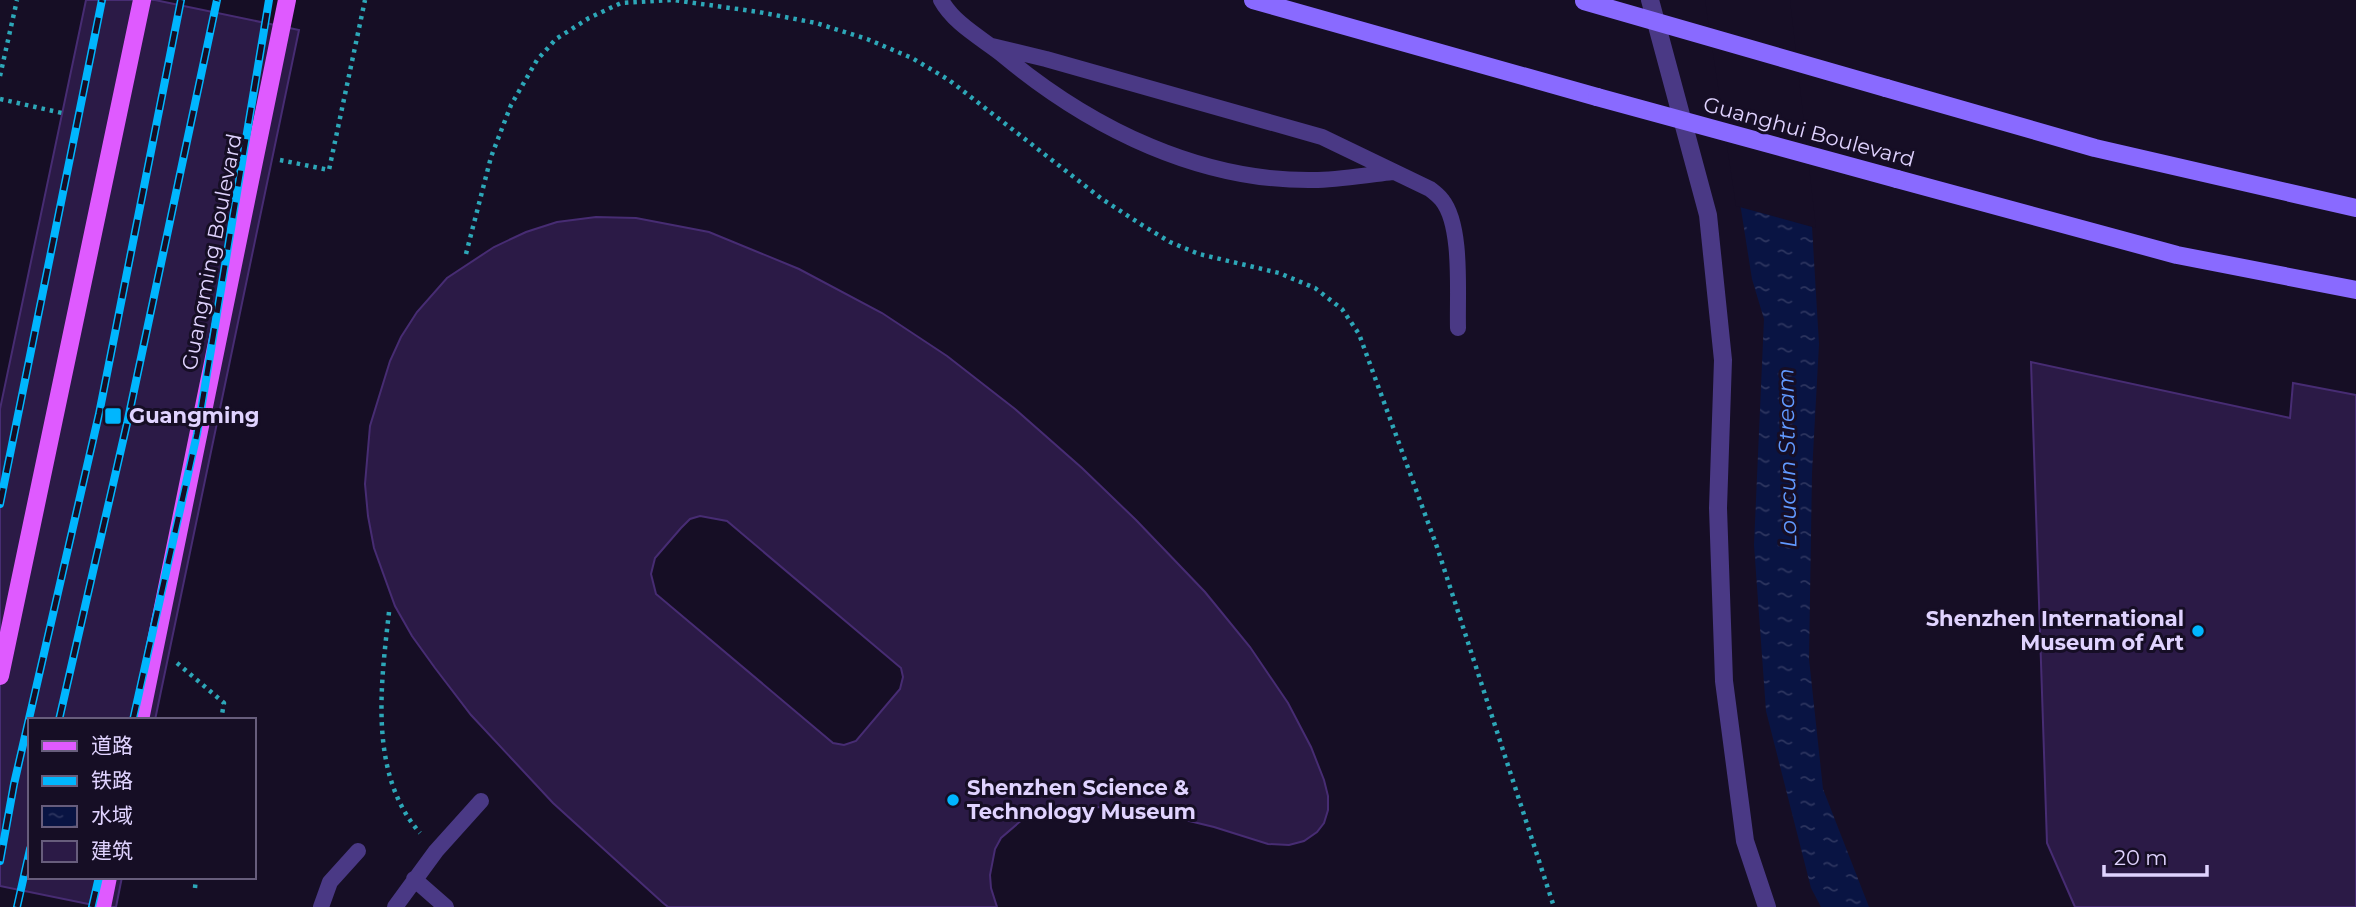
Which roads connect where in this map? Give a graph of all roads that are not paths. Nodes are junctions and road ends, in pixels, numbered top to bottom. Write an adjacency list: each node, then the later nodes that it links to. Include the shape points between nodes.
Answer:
1 (142, 0): 12 (main road)
2 (287, 0): 13 (main road, Guangming Boulevard)
3 (942, 0): 7 (lane, via 956,19)
4 (1254, 0): 10 (main road, Guanghui Boulevard, bridge, via 2176,255)
5 (1583, 0): 9 (main road, bridge, via 2095,148)
6 (1650, 0): 22 (street, via 1708,215 1723,360 1718,508 1724,681 1745,842)
7 (992, 46): 8 (lane, via 1322,137); 8 (lane, via 1033,80 1101,122 1174,156 1231,171 1286,178 1319,180)
8 (1392, 172): 11 (lane, via 1430,189 1447,209 1454,236)
9 (2356, 208)
10 (2356, 290)
11 (1458, 328)
12 (0, 676)
13 (141, 718)
14 (481, 801): 17 (lane)
15 (358, 851): 19 (lane, via 330,882)
16 (108, 879): 18 (main road)
17 (414, 879): 20 (lane); 21 (lane)
18 (102, 907)
19 (321, 907)
20 (395, 907)
21 (446, 907)
22 (1768, 907)

